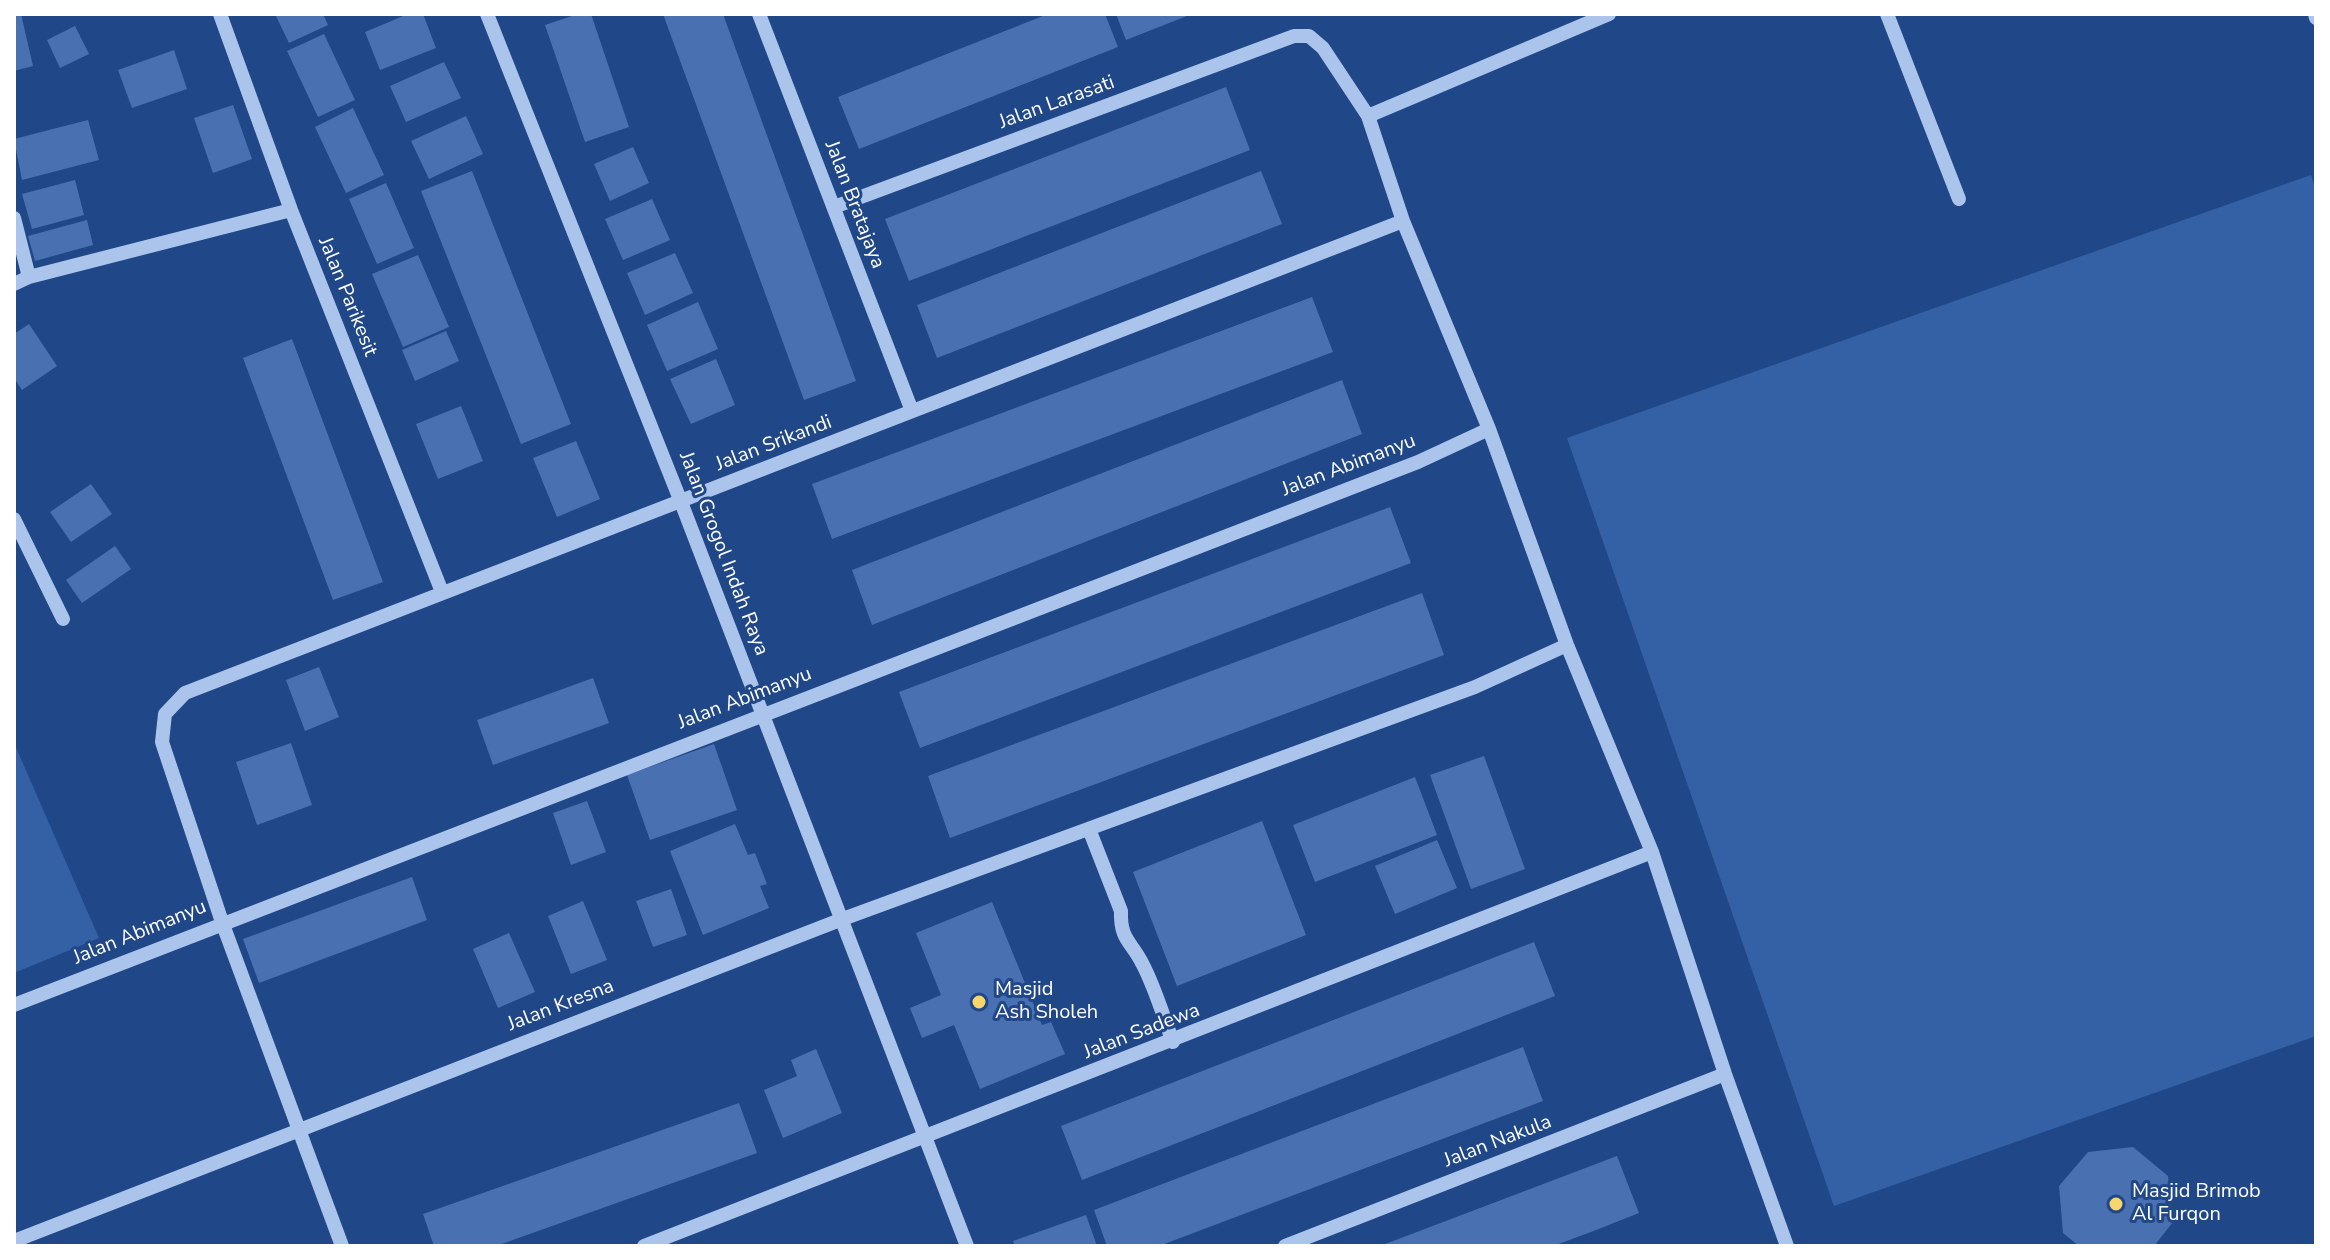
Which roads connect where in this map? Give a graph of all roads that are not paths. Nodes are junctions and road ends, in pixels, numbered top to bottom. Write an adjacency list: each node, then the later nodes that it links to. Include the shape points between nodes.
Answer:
1 (220, 14): 9 (street, Jalan Parikesit)
2 (487, 14): 16 (street, Jalan Grogol Indah Raya)
3 (759, 14): 8 (street, Jalan Bratajaya)
4 (1609, 14): 6 (street)
5 (1887, 14): 7 (street)
6 (1368, 116): 8 (street, Jalan Larasati, via 1323,48 1309,36 1294,36); 11 (street)
7 (1959, 199)
8 (834, 207): 14 (street, Jalan Bratajaya)
9 (291, 210): 12 (street); 18 (street, Jalan Parikesit)
10 (14, 218): 12 (street)
11 (1403, 221): 14 (street, Jalan Srikandi); 15 (street)
12 (29, 277): 13 (street)
13 (14, 284)
14 (912, 411): 16 (street, Jalan Srikandi)
15 (1489, 429): 20 (street); 21 (street, Jalan Abimanyu, via 1418,462)
16 (681, 502): 18 (street, Jalan Srikandi); 21 (street, Jalan Grogol Indah Raya)
17 (14, 519): 19 (street)
18 (442, 592): 25 (street, Jalan Srikandi, via 185,693 165,714 162,742)
19 (63, 619)
20 (1567, 645): 22 (street, Jalan Kresna, via 1475,687); 23 (street)
21 (763, 714): 24 (street, Jalan Grogol Indah Raya); 25 (street, Jalan Abimanyu)
22 (1089, 829): 24 (street, Jalan Kresna); 27 (street, via 1121,911 1129,949 1141,960)
23 (1652, 852): 27 (street, Jalan Sadewa); 28 (street)
24 (840, 920): 29 (street, Jalan Kresna); 30 (street, Jalan Grogol Indah Raya)
25 (222, 922): 26 (street, Jalan Abimanyu); 29 (street)
26 (14, 1005)
27 (1173, 1042): 30 (street, Jalan Sadewa)
28 (1725, 1074): 35 (street, Jalan Nakula); 36 (street)
29 (297, 1130): 31 (street, Jalan Kresna); 32 (street)
30 (925, 1139): 33 (street, Jalan Sadewa); 34 (street, Jalan Grogol Indah Raya)
31 (14, 1241)
32 (342, 1246)
33 (644, 1246)
34 (967, 1246)
35 (1285, 1246)
36 (1787, 1246)

